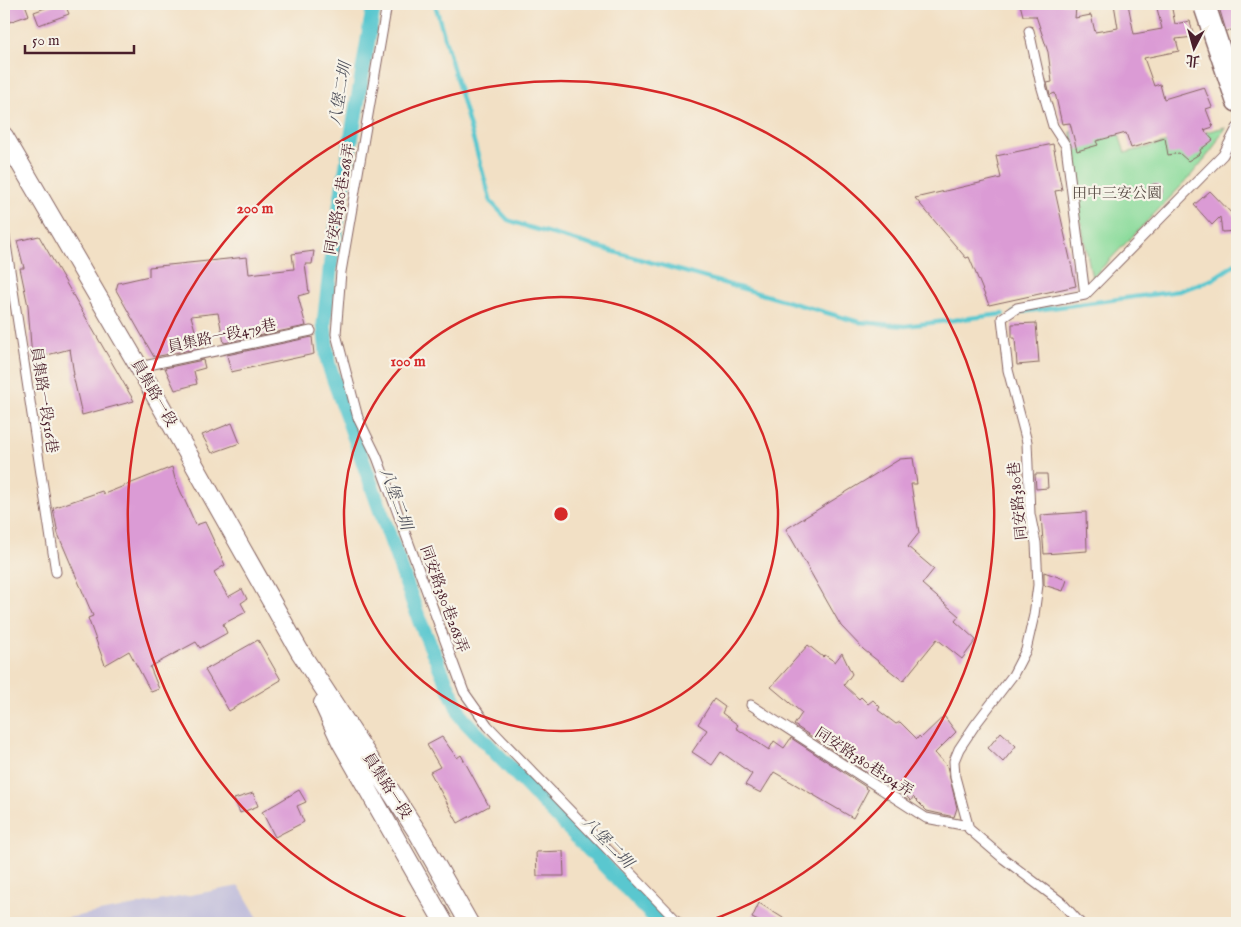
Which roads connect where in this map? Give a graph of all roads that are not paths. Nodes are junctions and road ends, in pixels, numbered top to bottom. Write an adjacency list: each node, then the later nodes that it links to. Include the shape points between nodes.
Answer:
1 (387, 4): 18 (lane, 同安路380巷268弄, via 341,272 336,334 358,418 377,457 464,692 475,710)
2 (1204, 4): 4 (street)
3 (1030, 31): 9 (lane, via 1052,126 1066,146)
4 (1237, 101)
5 (1237, 128): 9 (lane, via 1223,155)
6 (4, 136): 7 (street, 員集路一段)
7 (8, 154): 11 (street, 員集路一段)
8 (4, 231): 12 (lane, 員集路一段516巷)
9 (1085, 296): 15 (lane, 同安路380巷, via 1017,308 1002,318 1008,370 1027,442 1030,514 1036,543 1038,584 1026,650 1013,675 975,725 954,761)
10 (311, 331): 11 (lane, 員集路一段479巷)
11 (139, 367): 13 (street, 員集路一段)
12 (56, 572)
13 (300, 652): 16 (street, 員集路一段, via 341,742); 17 (street, 員集路一段, via 418,833)
14 (751, 705): 15 (lane, 同安路380巷194弄, via 926,818)
15 (968, 826): 19 (lane, via 1004,859 1061,902)
16 (444, 923)
17 (469, 923)
18 (679, 923)
19 (1080, 923)

